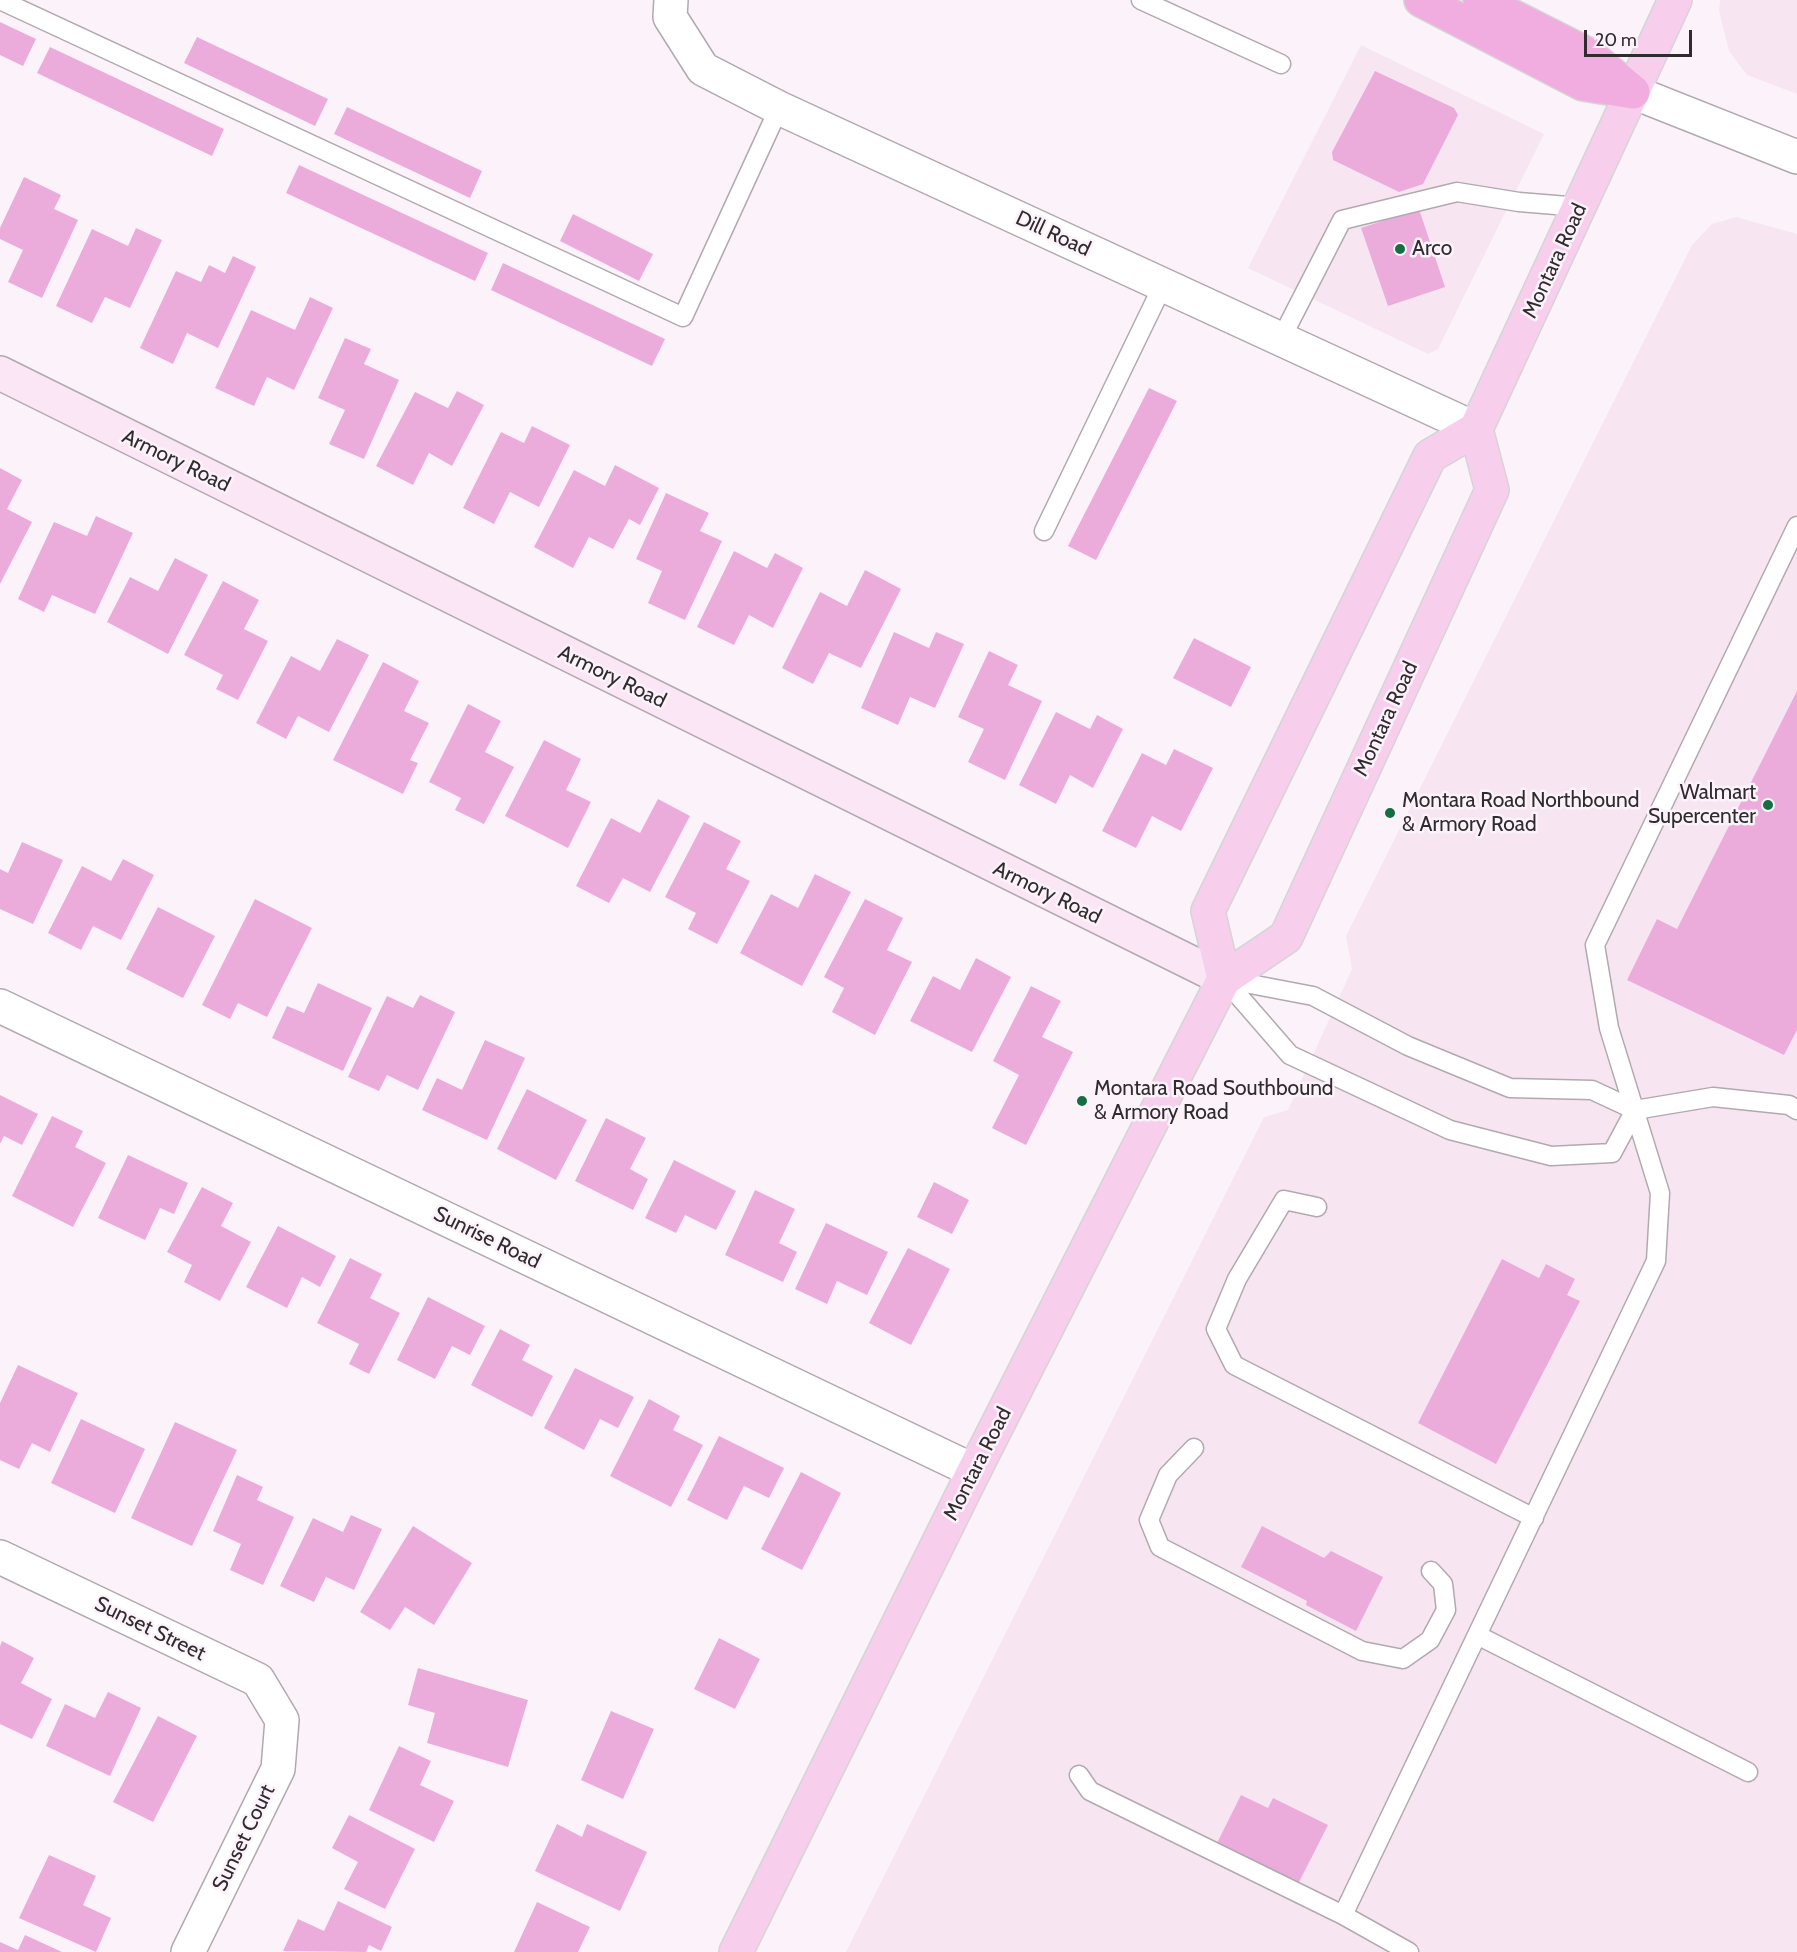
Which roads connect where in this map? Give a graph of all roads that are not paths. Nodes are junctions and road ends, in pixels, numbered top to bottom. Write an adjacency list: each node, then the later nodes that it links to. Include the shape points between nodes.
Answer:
1 (0, 0): 9 (lane, via 683,317)
2 (671, 0): 9 (street, Dill Road, via 670,17 703,69)
3 (1141, 0): 7 (lane)
4 (1421, 0): 8 (highway, via 1583,84)
5 (1480, 0): 8 (highway, via 1590,55)
6 (1675, 0): 8 (main road, Montara Road)
7 (1281, 64)
8 (1633, 92): 10 (street); 11 (main road, Montara Road)
9 (779, 108): 12 (street, Dill Road)
10 (1797, 157)
11 (1580, 207): 13 (lane, via 1457,192 1342,220); 15 (main road, Montara Road)
12 (1163, 285): 13 (street, Dill Road); 17 (lane)
13 (1281, 339): 15 (street, Dill Road)
14 (0, 373): 18 (main road, Armory Road)
15 (1476, 429): 18 (main road, via 1430,456 1208,911); 18 (main road, Montara Road, via 1492,490 1286,937)
16 (1797, 526): 20 (lane, via 1595,945 1609,1028)
17 (1044, 531)
18 (1224, 980): 20 (lane, via 1313,996 1408,1046 1510,1088 1592,1090); 20 (lane, via 1290,1055 1450,1130 1551,1156 1612,1153); 24 (main road, Montara Road)
19 (0, 1006): 24 (street, Sunrise Road)
20 (1635, 1110): 21 (lane, via 1713,1097); 25 (lane, via 1660,1193 1656,1261)
21 (1797, 1110)
22 (1317, 1207): 25 (lane, via 1284,1200 1237,1279 1216,1329 1234,1365)
23 (1194, 1448): 27 (lane, via 1167,1475 1149,1520 1160,1547 1362,1651 1403,1659 1430,1640 1446,1610 1443,1584)
24 (974, 1471): 34 (main road, Montara Road)
25 (1534, 1518): 28 (lane)
26 (0, 1557): 29 (street, Sunset Street, via 258,1680)
27 (1431, 1571)
28 (1477, 1635): 30 (lane); 32 (lane)
29 (282, 1720): 33 (street, Sunset Court, via 278,1769)
30 (1748, 1772)
31 (1079, 1775): 32 (lane, via 1090,1791)
32 (1343, 1915): 35 (lane)
33 (188, 1952)
34 (736, 1952)
35 (1409, 1952)

